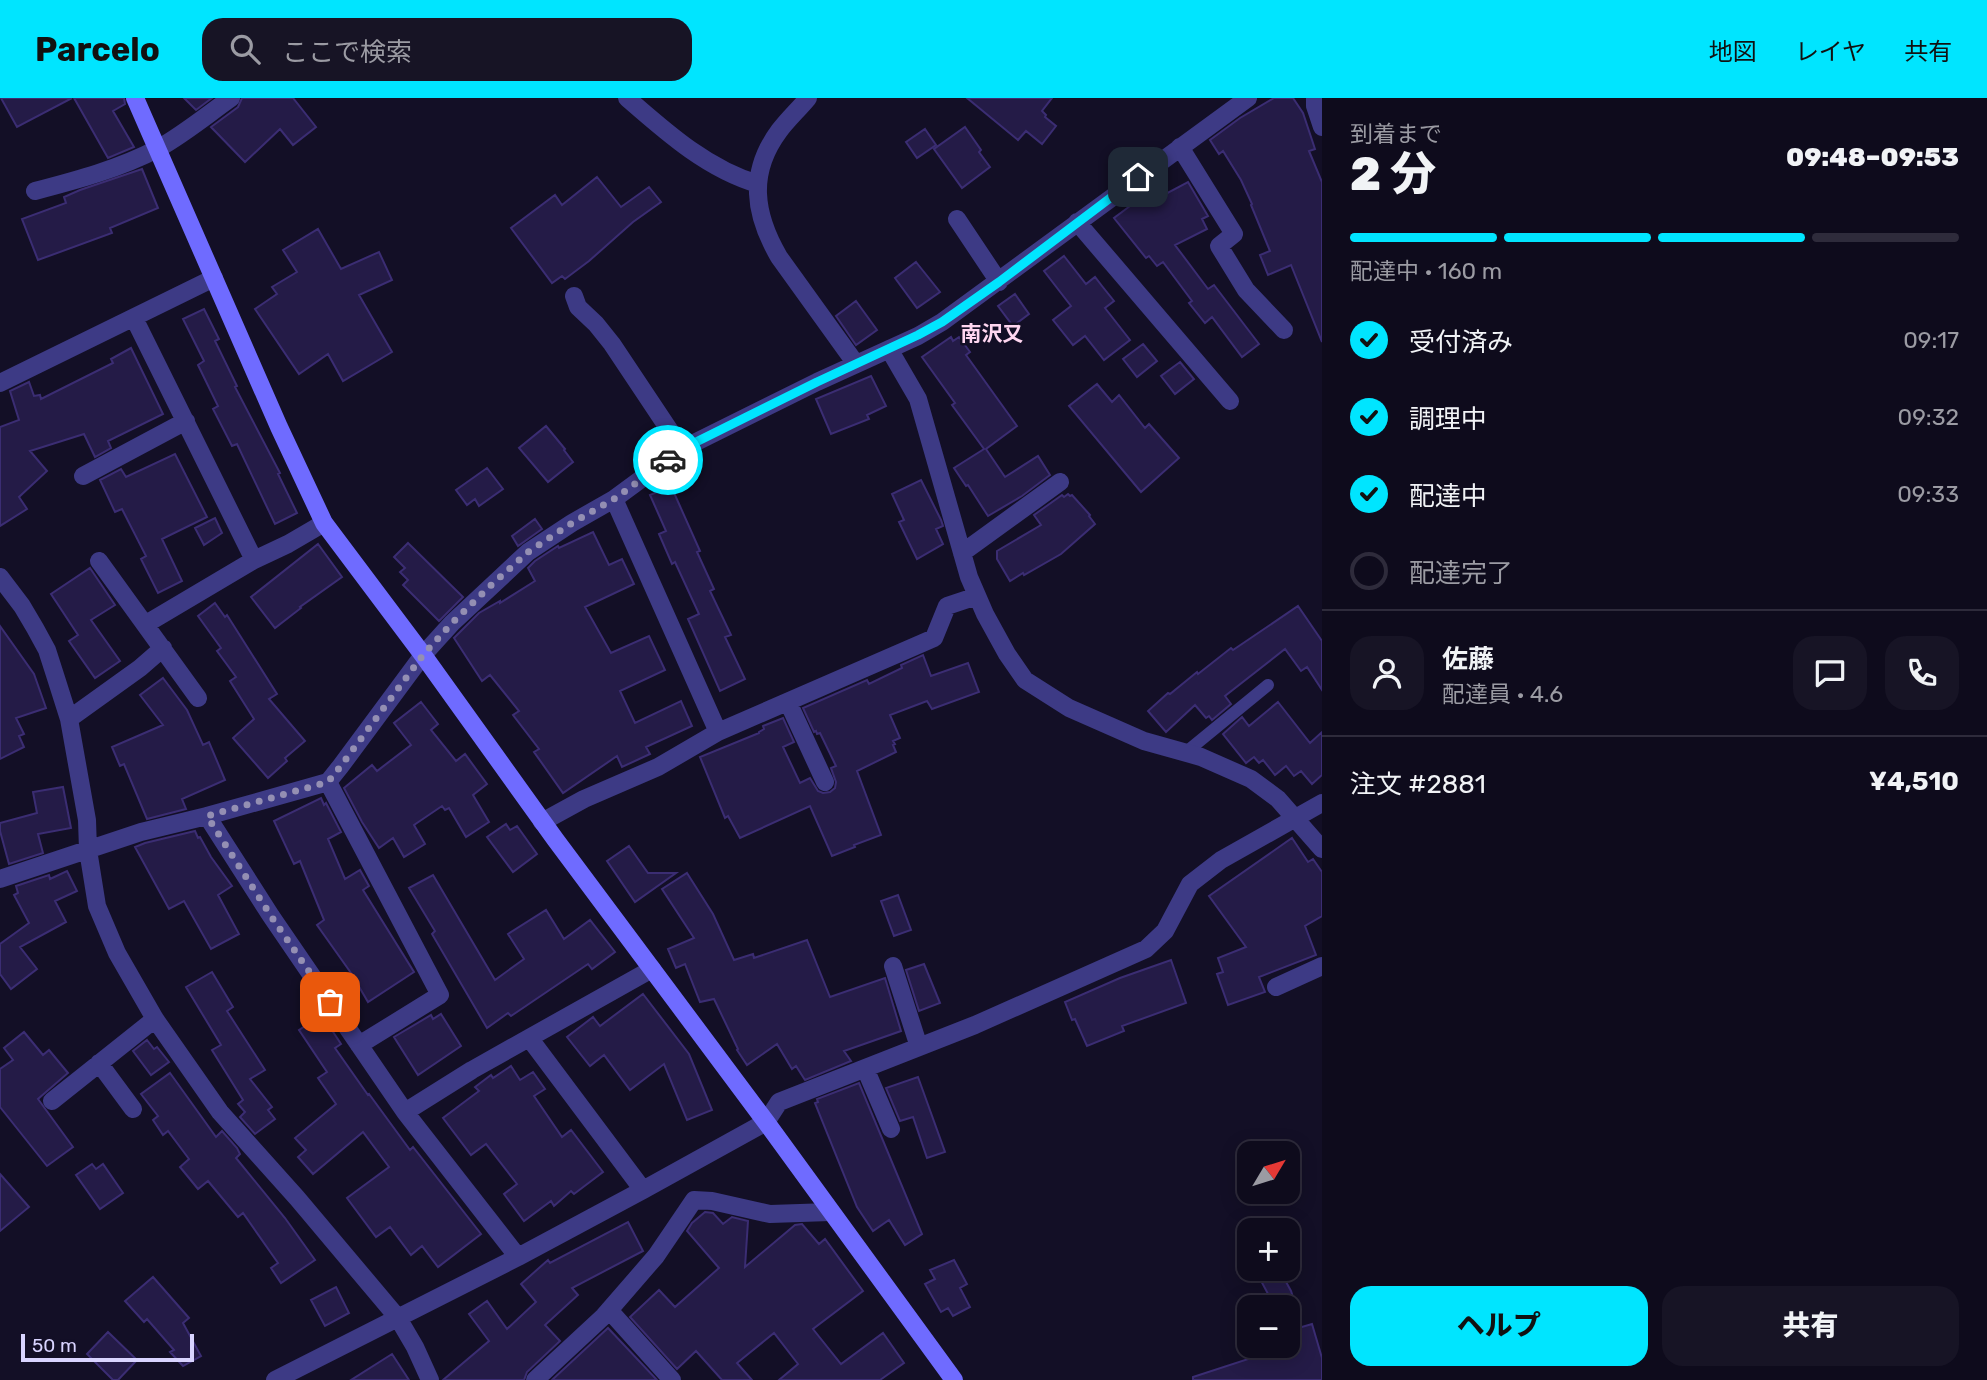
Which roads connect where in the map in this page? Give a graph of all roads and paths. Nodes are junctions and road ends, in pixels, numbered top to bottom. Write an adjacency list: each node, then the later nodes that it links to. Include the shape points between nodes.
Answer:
1 (135, 98): 9 (street)
2 (231, 98): 9 (street)
3 (627, 98): 10 (street, via 675,139 736,178)
4 (808, 98): 10 (street, via 779,131 758,174)
5 (1248, 98): 8 (street)
6 (1315, 98): 7 (street)
7 (1322, 127)
8 (1180, 147): 13 (street); 18 (street, via 1234,234 1219,246 1246,290)
9 (157, 149): 11 (street, via 102,173); 14 (street)
10 (758, 184): 20 (street, via 760,214 769,240)
11 (35, 191)
12 (957, 219): 15 (street)
13 (1077, 222): 15 (street); 22 (street)
14 (214, 278): 17 (street); 28 (street)
15 (999, 282): 19 (street, via 942,322)
16 (574, 296): 24 (street)
17 (134, 318): 21 (street); 23 (street)
18 (1284, 330)
19 (890, 349): 20 (street); 29 (street, via 918,399)
20 (856, 364): 24 (street)
21 (0, 383)
22 (1230, 401)
23 (186, 421): 25 (street); 30 (street)
24 (682, 449): 27 (street)
25 (82, 476)
26 (1060, 482): 29 (street)
27 (614, 499): 36 (street, via 528,552); 41 (street)
28 (324, 523): 30 (street); 36 (street)
29 (962, 553): 33 (street)
30 (254, 560): 34 (street)
31 (99, 561): 34 (street)
32 (0, 577): 40 (street, via 47,649)
33 (977, 596): 39 (street, via 947,606 934,638); 42 (street, via 1025,680 1069,708 1144,741)
34 (146, 624): 35 (street)
35 (163, 648): 38 (street); 40 (street)
36 (423, 655): 43 (street); 48 (street)
37 (1268, 685): 42 (lane)
38 (198, 698)
39 (788, 702): 41 (street); 44 (street)
40 (69, 719): 50 (street)
41 (718, 732): 48 (street, via 658,767)
42 (1185, 753): 47 (street, via 1251,779)
43 (328, 782): 46 (street); 58 (street, via 440,995)
44 (825, 782)
45 (1322, 803): 47 (street)
46 (207, 816): 50 (street); 58 (street)
47 (1295, 818): 49 (street); 59 (street, via 1221,860 1190,884 1165,930 1146,949)
48 (542, 822): 54 (street)
49 (1322, 849)
50 (88, 850): 51 (street); 56 (street, via 97,906 117,953)
51 (0, 878)
52 (893, 966): 59 (street)
53 (1322, 967): 55 (street)
54 (652, 969): 57 (street); 65 (street)
55 (1276, 987)
56 (155, 1019): 60 (street); 71 (street, via 220,1112)
57 (530, 1039): 64 (street); 67 (street)
58 (359, 1045): 64 (street)
59 (919, 1047): 61 (street)
60 (99, 1063): 62 (street); 63 (street)
61 (865, 1068): 65 (street, via 779,1102); 66 (street)
62 (52, 1101)
63 (133, 1109)
64 (405, 1112): 69 (street)
65 (766, 1122): 67 (street); 68 (street)
66 (891, 1129)
67 (643, 1190): 69 (street)
68 (830, 1212): 70 (street, via 770,1214 694,1200 656,1256); 76 (street)
69 (518, 1256): 71 (street)
70 (609, 1310): 74 (street); 75 (street)
71 (398, 1318): 72 (street); 73 (street)
72 (275, 1380)
73 (430, 1380)
74 (535, 1380)
75 (672, 1380)
76 (953, 1380)

